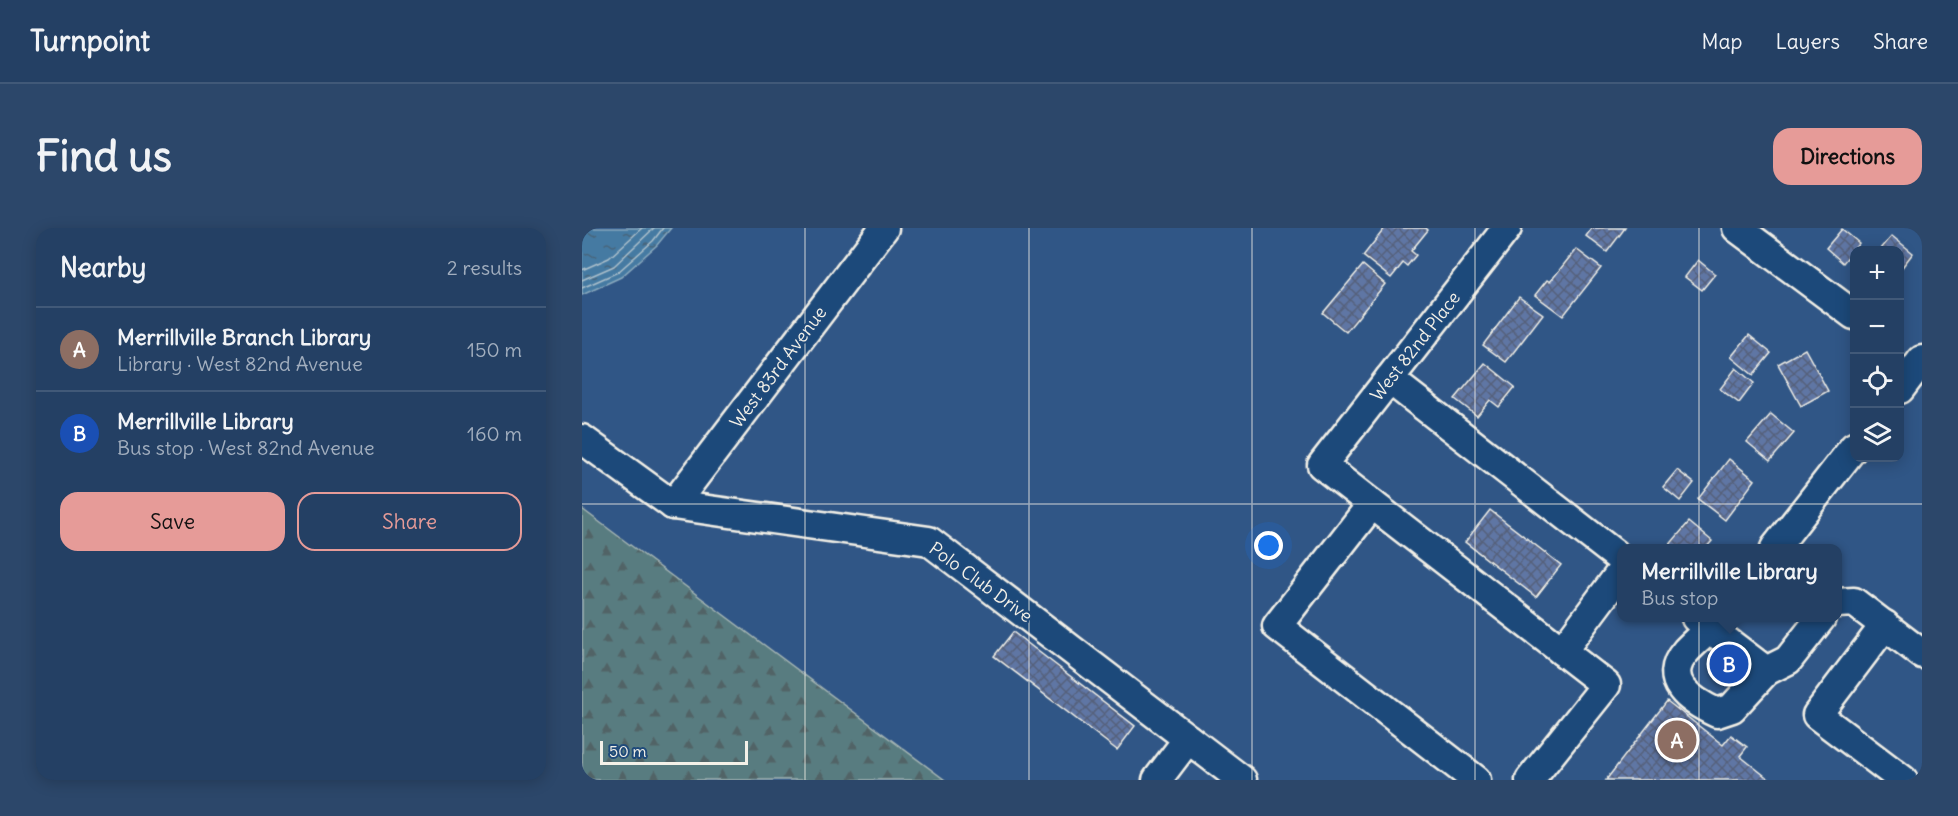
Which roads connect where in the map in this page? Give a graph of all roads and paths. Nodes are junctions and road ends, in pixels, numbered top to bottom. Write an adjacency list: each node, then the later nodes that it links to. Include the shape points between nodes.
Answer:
1 (884, 228): 11 (street, West 83rd Avenue)
2 (1507, 228): 6 (street, West 82nd Place)
3 (1737, 228): 4 (street)
4 (1850, 312)
5 (1916, 359): 7 (street)
6 (1389, 379): 10 (street, West 82nd Place, via 1322,465); 13 (street)
7 (1904, 380)
8 (582, 439): 11 (street, Polo Club Drive)
9 (1850, 452): 12 (street)
10 (1372, 504): 20 (street); 26 (street, via 1277,626)
11 (673, 505): 23 (street, Polo Club Drive, via 929,541)
12 (1778, 544)
13 (1617, 556)
14 (1617, 577): 20 (street)
15 (1842, 603): 19 (street, via 1854,602)
16 (1708, 622): 22 (street, via 1675,669 1679,687 1717,713 1732,708)
17 (1710, 622): 22 (street)
18 (1818, 622): 22 (street, via 1788,660)
19 (1885, 625): 21 (street); 28 (street, via 1817,715)
20 (1562, 651): 27 (street, via 1606,685)
21 (1922, 654)
22 (1766, 670)
23 (1188, 739): 24 (street); 25 (street, Polo Club Drive)
24 (1166, 777)
25 (1242, 780)
26 (1476, 780)
27 (1530, 780)
28 (1903, 780)

